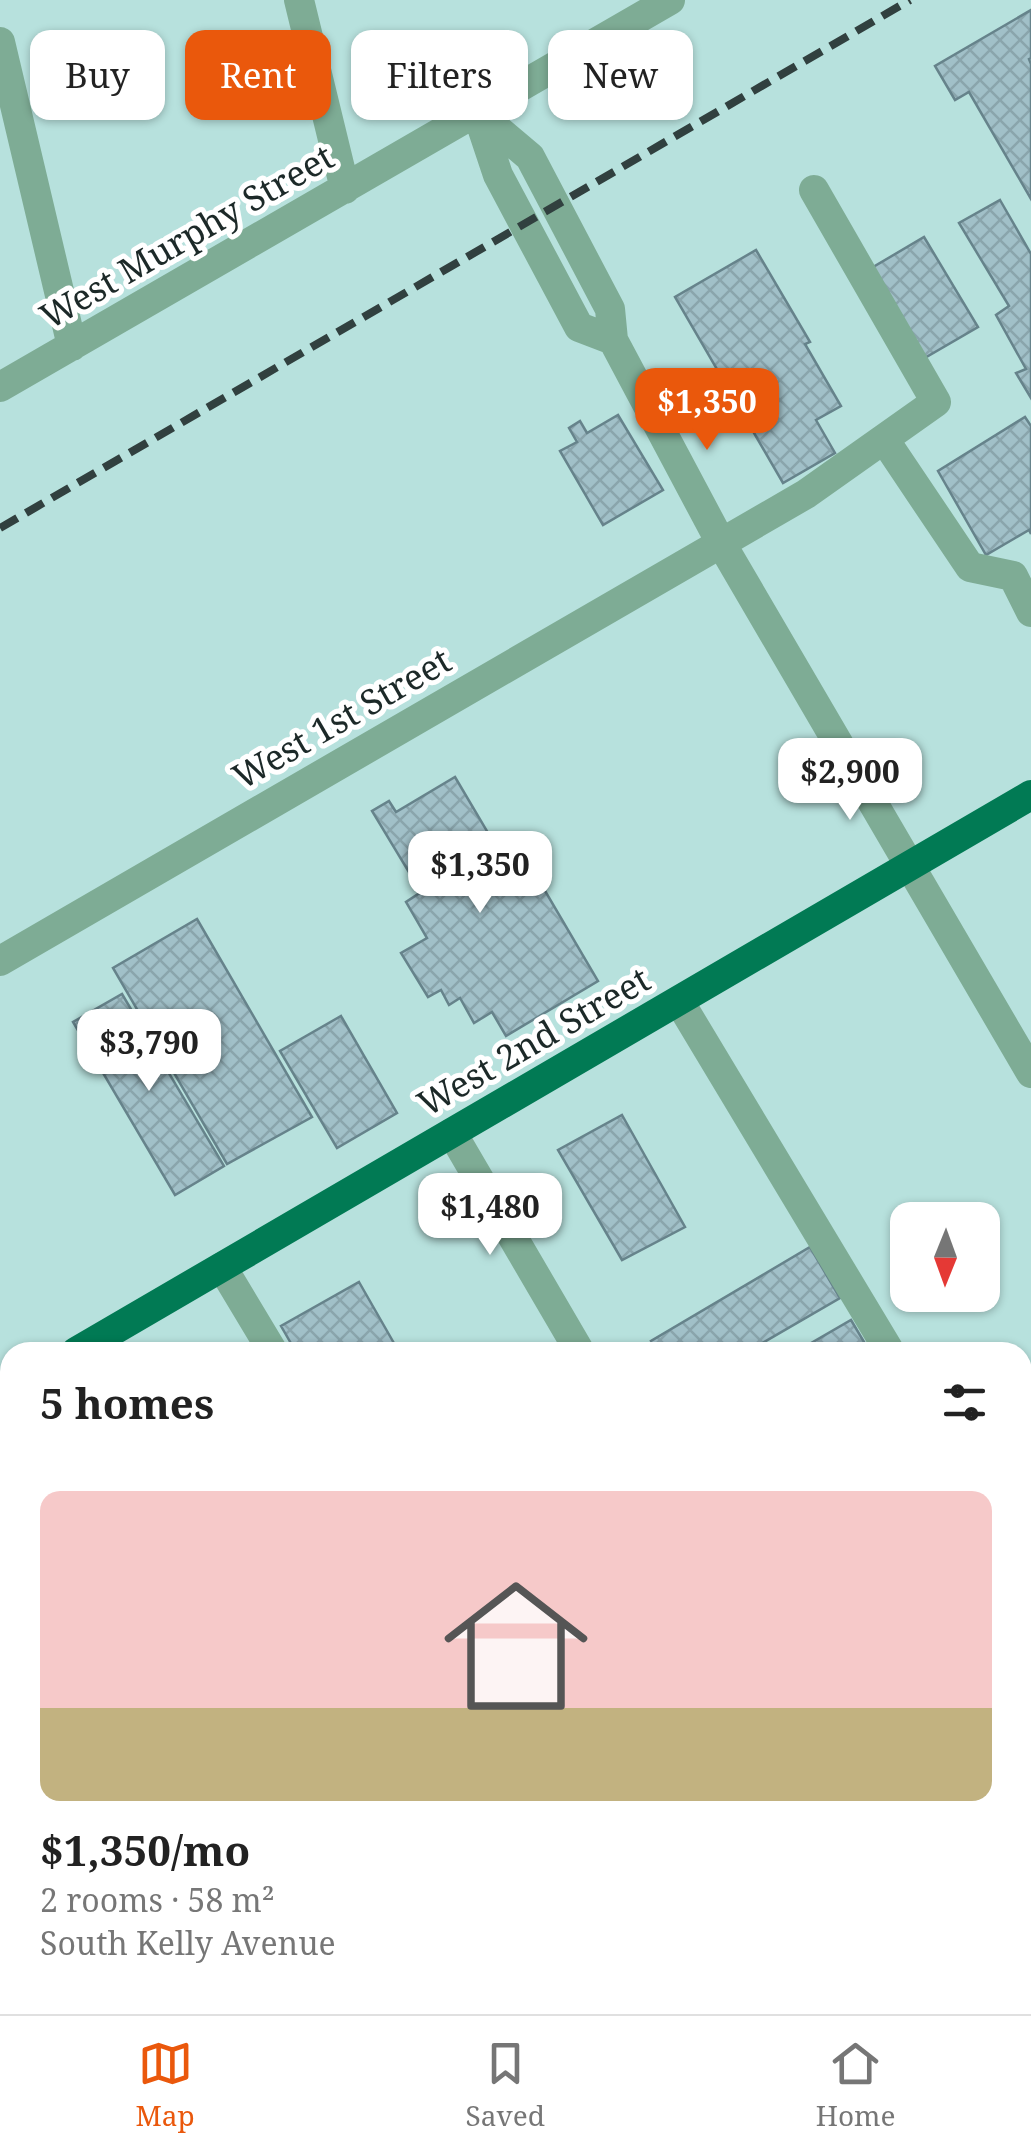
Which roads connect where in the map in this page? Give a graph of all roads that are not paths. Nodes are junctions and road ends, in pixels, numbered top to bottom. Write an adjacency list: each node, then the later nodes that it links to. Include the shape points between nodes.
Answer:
1 (300, 0): 7 (street)
2 (668, 1): 4 (street, West Murphy Street)
3 (0, 42): 9 (street)
4 (528, 82)
5 (463, 120): 7 (street, West Murphy Street)
6 (486, 120): 12 (street, via 530,157 610,309 613,340)
7 (345, 190): 9 (street, West Murphy Street)
8 (814, 190): 11 (street, West 1st Street, via 936,402)
9 (72, 346): 10 (street, West Murphy Street)
10 (0, 388)
11 (884, 439): 12 (street, West 1st Street); 13 (street, via 970,568 1014,576)
12 (721, 543): 15 (street); 16 (street, West 1st Street)
13 (1031, 612)
14 (1031, 795): 15 (main road, West 2nd Street)
15 (910, 866): 17 (main road, West 2nd Street); 18 (street)
16 (0, 961)
17 (679, 1001): 19 (main road, West 2nd Street); 24 (street)
18 (1031, 1073)
19 (452, 1133): 20 (main road, West 2nd Street); 23 (street)
20 (222, 1267): 21 (main road, West 2nd Street); 22 (street)
21 (93, 1342)
22 (267, 1342)
23 (574, 1342)
24 (884, 1342)

